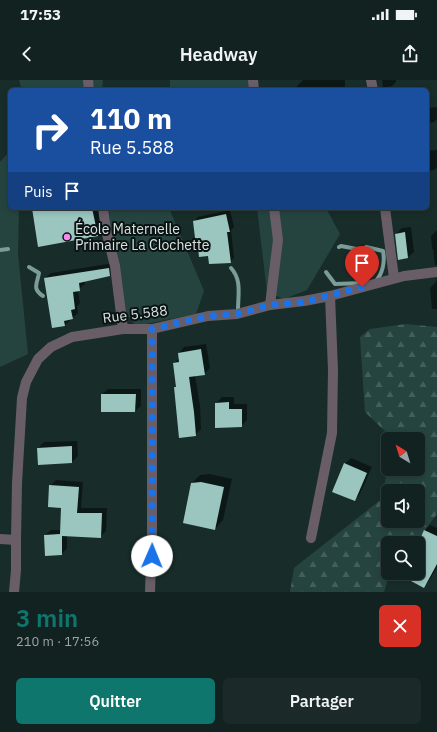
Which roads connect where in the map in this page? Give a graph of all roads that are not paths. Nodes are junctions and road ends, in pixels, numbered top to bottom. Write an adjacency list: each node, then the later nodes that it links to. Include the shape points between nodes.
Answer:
1 (103, 210): 8 (street, via 115,266)
2 (274, 210): 7 (street, via 278,240)
3 (385, 210): 5 (street)
4 (437, 272): 5 (street, Rue 5.588)
5 (394, 278): 6 (street, Rue 5.588)
6 (330, 296): 7 (street, Rue 5.588, via 304,302); 10 (street, via 332,433)
7 (270, 305): 9 (street, Rue 5.588, via 237,314 208,316)
8 (123, 329): 9 (street, Rue 5.588); 12 (street, Rue 5.588, via 72,337 51,347 32,369 22,398)
9 (152, 329): 14 (street)
10 (310, 538)
11 (0, 539): 12 (street)
12 (16, 540): 13 (street, Rue 5.588)
13 (14, 592)
14 (150, 592)

